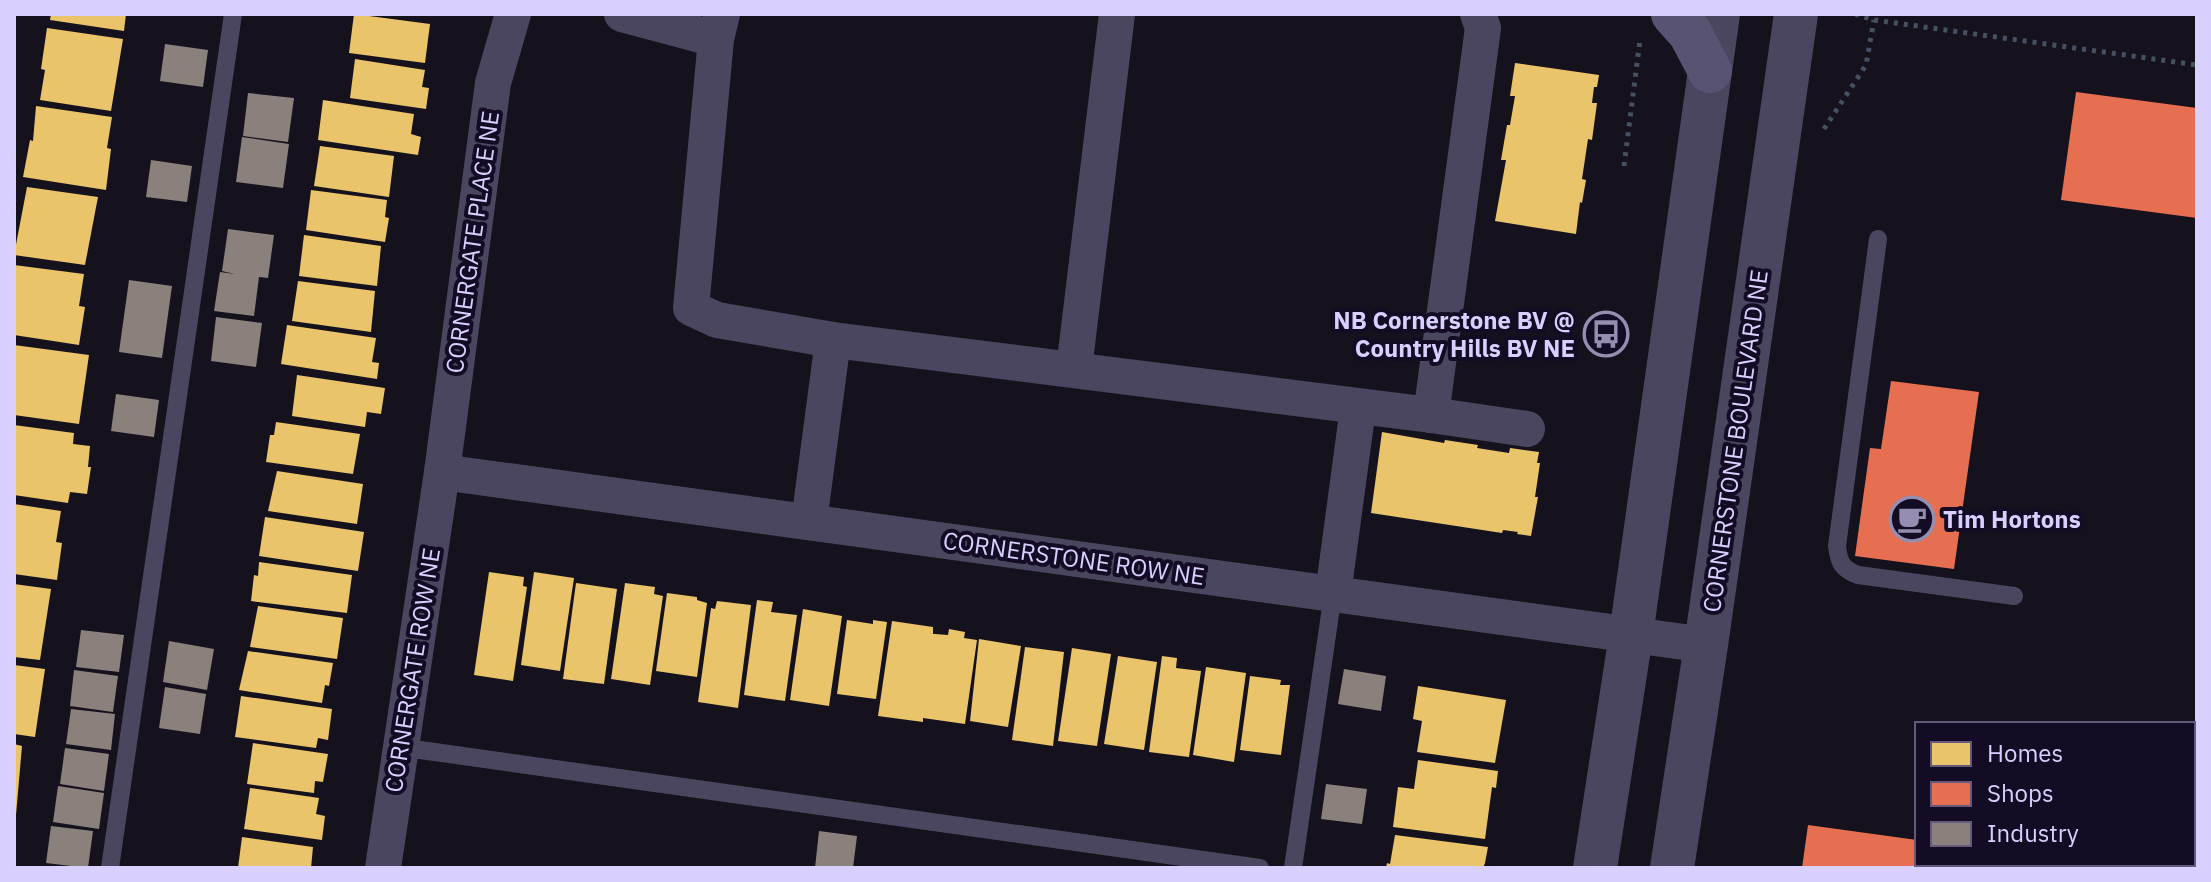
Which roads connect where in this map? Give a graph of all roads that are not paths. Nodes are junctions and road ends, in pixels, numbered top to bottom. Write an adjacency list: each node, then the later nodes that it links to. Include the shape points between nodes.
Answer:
1 (233, 14): 24 (lane)
2 (513, 14): 17 (street, CORNERGATE PLACE NE, via 493,83)
3 (622, 14): 8 (street)
4 (1117, 14): 13 (street)
5 (1478, 14): 15 (street, via 1483,28)
6 (1718, 14): 10 (street)
7 (1796, 14): 22 (street, CORNERSTONE BOULEVARD NE)
8 (719, 26): 12 (street, via 691,308 717,320)
9 (1656, 27): 10 (main road, via 1690,33)
10 (1710, 71): 21 (street)
11 (1878, 239): 20 (lane, via 1839,562 1858,575)
12 (833, 340): 13 (street); 18 (street)
13 (1074, 369): 14 (street)
14 (1358, 408): 15 (street); 19 (street)
15 (1431, 415): 16 (street)
16 (1527, 429)
17 (442, 472): 18 (street, CORNERSTONE ROW NE); 23 (street, CORNERGATE ROW NE)
18 (809, 522): 19 (street, CORNERSTONE ROW NE)
19 (1333, 594): 21 (street, CORNERSTONE ROW NE); 27 (lane)
20 (2014, 596)
21 (1631, 635): 22 (street, CORNERSTONE ROW NE); 28 (street)
22 (1706, 645): 29 (street, CORNERSTONE BOULEVARD NE)
23 (399, 747): 25 (street, CORNERGATE ROW NE); 26 (lane)
24 (110, 868)
25 (383, 868)
26 (1260, 868)
27 (1293, 868)
28 (1595, 868)
29 (1672, 868)

